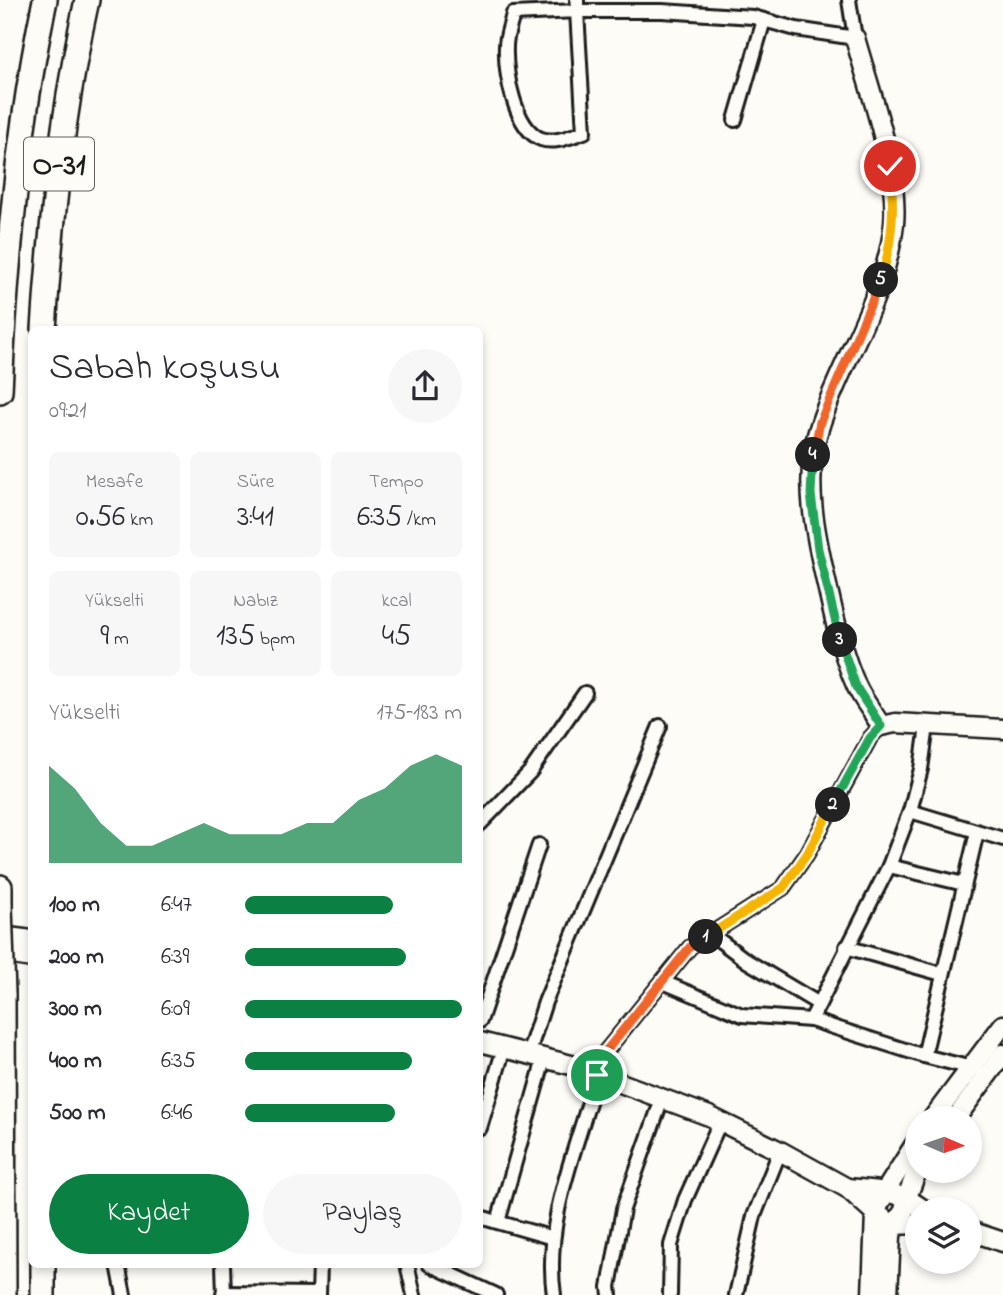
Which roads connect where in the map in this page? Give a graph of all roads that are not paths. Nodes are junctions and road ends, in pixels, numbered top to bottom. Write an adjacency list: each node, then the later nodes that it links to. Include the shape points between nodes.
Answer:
1 (45, 0): 11 (highway, O-31, via 17,172)
2 (87, 0): 10 (highway, O-31, via 54,196)
3 (508, 0): 6 (street)
4 (849, 0): 8 (street)
5 (577, 5): 6 (street); 6 (street, via 584,132 563,139 542,140 524,127 510,85 506,45); 7 (street)
6 (513, 14)
7 (764, 20): 8 (street); 9 (street)
8 (855, 38): 14 (main road, via 890,166 894,223 877,295 820,422 811,494 818,549 839,636 856,687)
9 (735, 120)
10 (44, 326)
11 (0, 391)
12 (584, 693): 18 (street, via 530,772)
13 (660, 726): 42 (street, via 545,1002)
14 (881, 726): 15 (main road); 26 (street, via 783,888)
15 (927, 726): 16 (main road); 17 (street)
16 (1003, 729)
17 (910, 811): 19 (street); 22 (street)
18 (483, 821)
19 (976, 832): 20 (street); 23 (street)
20 (1003, 839)
21 (539, 845): 35 (street)
22 (889, 866): 23 (street); 29 (street)
23 (964, 884): 32 (street)
24 (0, 887): 25 (highway)
25 (0, 906): 73 (highway, bridge)
26 (711, 934): 33 (street, via 690,947); 34 (street)
27 (0, 936): 28 (main road)
28 (28, 940)
29 (846, 947): 32 (street); 34 (street)
30 (0, 953): 31 (main road)
31 (28, 957)
32 (943, 974): 41 (street)
33 (663, 982): 36 (street, via 742,1015); 44 (street)
34 (819, 1004): 36 (street)
35 (483, 1012)
36 (811, 1020): 41 (street)
37 (1003, 1025): 43 (main road)
38 (483, 1043): 39 (main road)
39 (504, 1048): 42 (main road); 49 (street)
40 (1003, 1054): 45 (main road)
41 (923, 1056): 43 (street)
42 (536, 1057): 44 (main road); 60 (street)
43 (972, 1068): 45 (street); 47 (main road)
44 (593, 1073): 46 (main road); 64 (street)
45 (990, 1073): 48 (main road)
46 (662, 1099): 50 (main road); 80 (street, via 623,1209)
47 (942, 1106)
48 (965, 1106)
49 (483, 1118)
50 (720, 1122): 51 (main road); 81 (street, via 685,1200 671,1245)
51 (780, 1151): 54 (main road); 82 (street, via 754,1216)
52 (905, 1160): 55 (main road)
53 (912, 1183): 56 (main road)
54 (847, 1188): 55 (main road); 58 (main road)
55 (886, 1190): 56 (main road); 58 (main road)
56 (907, 1197)
57 (905, 1207): 61 (main road)
58 (875, 1213): 61 (main road); 83 (main road)
59 (483, 1218): 60 (street)
60 (498, 1222): 64 (street)
61 (894, 1225): 62 (main road); 84 (main road)
62 (905, 1225)
63 (982, 1235): 65 (main road)
64 (553, 1238): 79 (street)
65 (1003, 1242)
66 (43, 1268): 74 (highway)
67 (119, 1268): 75 (street)
68 (223, 1268): 72 (street)
69 (320, 1268): 76 (street)
70 (408, 1268): 77 (street)
71 (437, 1268): 78 (street)
72 (224, 1294): 76 (street)
73 (4, 1295)
74 (43, 1295)
75 (124, 1295)
76 (319, 1295)
77 (414, 1295)
78 (494, 1295)
79 (554, 1295)
80 (610, 1295)
81 (670, 1295)
82 (736, 1295)
83 (872, 1295)
84 (888, 1295)

